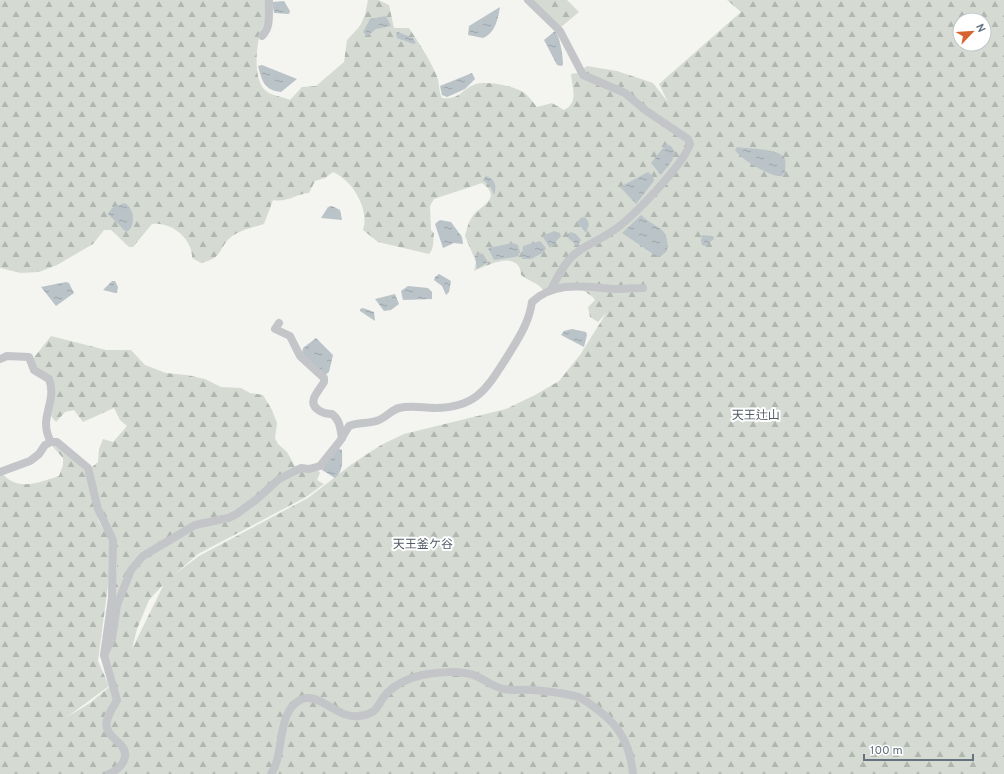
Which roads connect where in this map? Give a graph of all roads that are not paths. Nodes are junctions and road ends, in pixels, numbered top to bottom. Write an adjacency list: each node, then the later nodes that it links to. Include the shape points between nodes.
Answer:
1 (269, 0): 3 (street, via 270,14)
2 (528, 0): 5 (street, via 560,31 584,75 625,93 690,144 688,151 667,177 627,220 613,232 582,248 569,260)
3 (262, 36)
4 (643, 288): 5 (street, via 575,286)
5 (551, 290): 8 (street, via 532,302 528,320 490,383 469,403 452,407 397,408 375,422 349,426)
6 (279, 323): 8 (street, via 275,329 290,336 300,356 324,378 314,404 319,411 337,417)
7 (0, 359): 9 (street, via 7,356 29,357 34,370 49,379 52,392 45,432)
8 (342, 438): 11 (street, via 320,466 301,468 279,480 235,515 195,525 143,556 130,570 117,605 112,639)
9 (51, 442): 10 (street, via 30,461); 11 (street, via 57,442 88,468 98,509 113,540 112,598)
10 (0, 472)
11 (104, 655): 12 (street, via 117,700 108,716 106,727 110,736 122,746 125,755 122,766)
12 (109, 774)
13 (271, 774): 14 (street, via 277,763 284,724 300,700 317,699 338,712 354,717 363,716 375,711 386,694 407,679 423,675 457,673 476,676 502,689 533,690 581,698 619,729 628,748)
14 (633, 774)

